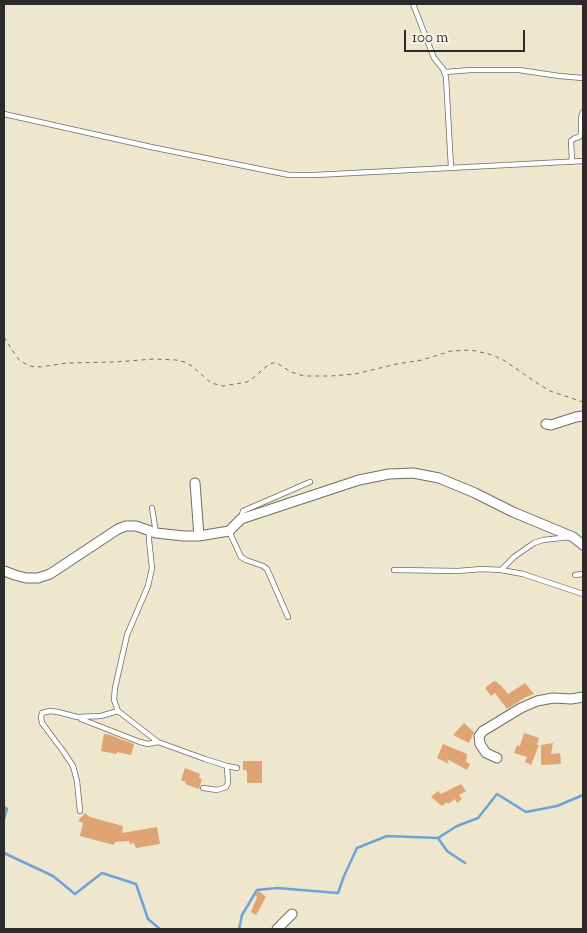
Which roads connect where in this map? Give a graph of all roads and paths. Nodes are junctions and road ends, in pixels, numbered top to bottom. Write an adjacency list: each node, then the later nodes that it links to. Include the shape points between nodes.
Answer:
1 (413, 4): 2 (lane, via 434,58)
2 (445, 72): 3 (lane, via 519,70); 8 (lane)
3 (583, 78)
4 (583, 112): 7 (lane, via 581,134 571,141)
5 (4, 114): 8 (lane, via 289,175)
6 (583, 161): 7 (lane)
7 (572, 162): 8 (lane)
8 (451, 168)
9 (4, 337): 10 (path, via 20,361 30,366 176,360 192,366 211,383 223,386 247,382 272,364 304,376 331,376 417,362 450,350 471,350 497,357 550,391)
10 (583, 402)
11 (583, 416): 12 (street)
12 (546, 424)
13 (310, 482): 16 (lane, via 243,512)
14 (196, 483): 19 (street)
15 (152, 508): 17 (lane)
16 (241, 519): 18 (street); 20 (street, via 358,480 413,473 439,478)
17 (152, 531): 19 (street); 22 (street, via 136,526 118,529 61,568 38,578 15,576); 30 (lane, via 149,540 152,568 148,586 127,635 115,688 114,700)
18 (229, 531): 19 (street); 28 (lane, via 241,557 267,569)
19 (199, 536)
20 (573, 537): 21 (street); 24 (lane, via 534,543)
21 (583, 545)
22 (4, 570)
23 (394, 570): 24 (lane)
24 (501, 570): 27 (lane)
25 (583, 574): 26 (lane)
26 (575, 575)
27 (583, 594)
28 (288, 617)
29 (583, 697): 33 (street, via 537,701 483,730 479,736 480,744 486,753)
30 (118, 710): 31 (lane, via 101,716); 32 (lane)
31 (77, 717): 32 (lane, via 140,742); 37 (lane, via 50,711 41,716 42,724 73,766)
32 (158, 742): 34 (lane)
33 (497, 758)
34 (227, 766): 35 (lane); 36 (lane, via 226,787 217,790)
35 (237, 768)
36 (203, 788)
37 (80, 811)
38 (292, 914): 39 (street)
39 (276, 929)

